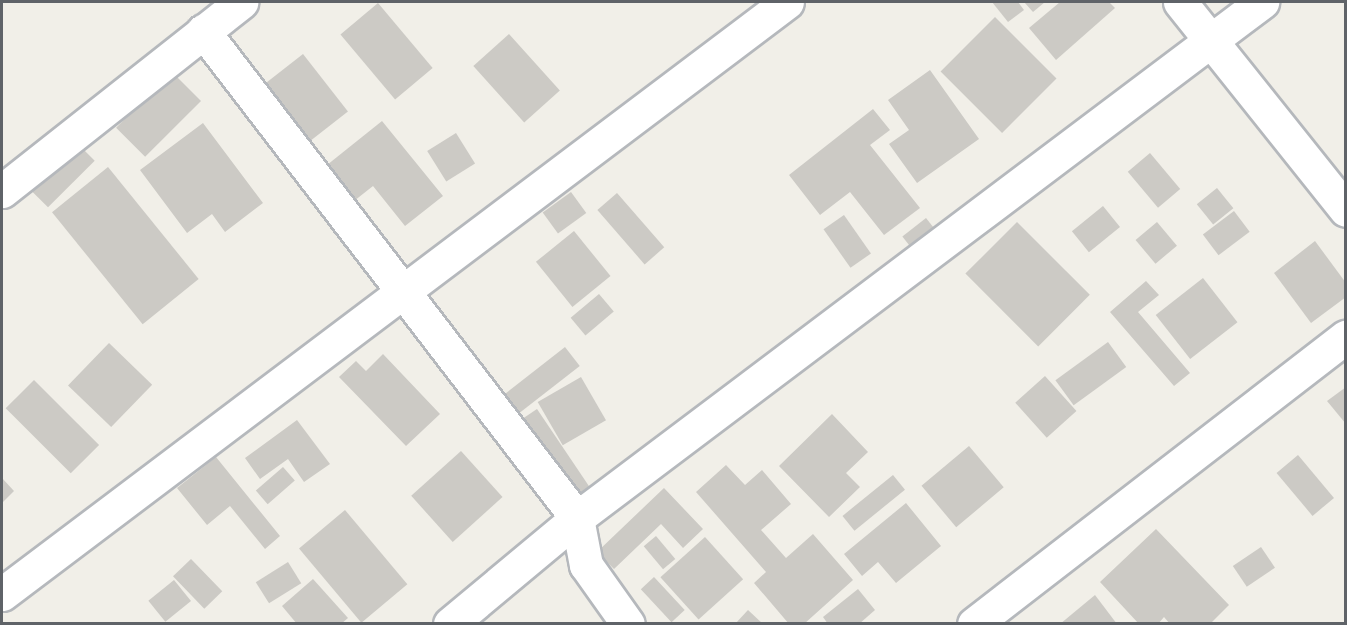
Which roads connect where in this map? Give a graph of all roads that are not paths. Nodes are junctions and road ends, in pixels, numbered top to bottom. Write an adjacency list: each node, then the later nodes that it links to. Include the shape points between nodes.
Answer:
1 (240, 2): 5 (street)
2 (787, 2): 9 (street)
3 (1180, 2): 6 (street)
4 (1262, 2): 6 (street)
5 (203, 31): 7 (street); 9 (street)
6 (1210, 39): 8 (street); 11 (street)
7 (2, 191)
8 (1346, 210)
9 (405, 294): 11 (street); 12 (street)
10 (1346, 336): 15 (street)
11 (577, 518): 13 (street); 14 (street, via 586,566)
12 (2, 594)
13 (450, 624)
14 (628, 624)
15 (974, 624)

